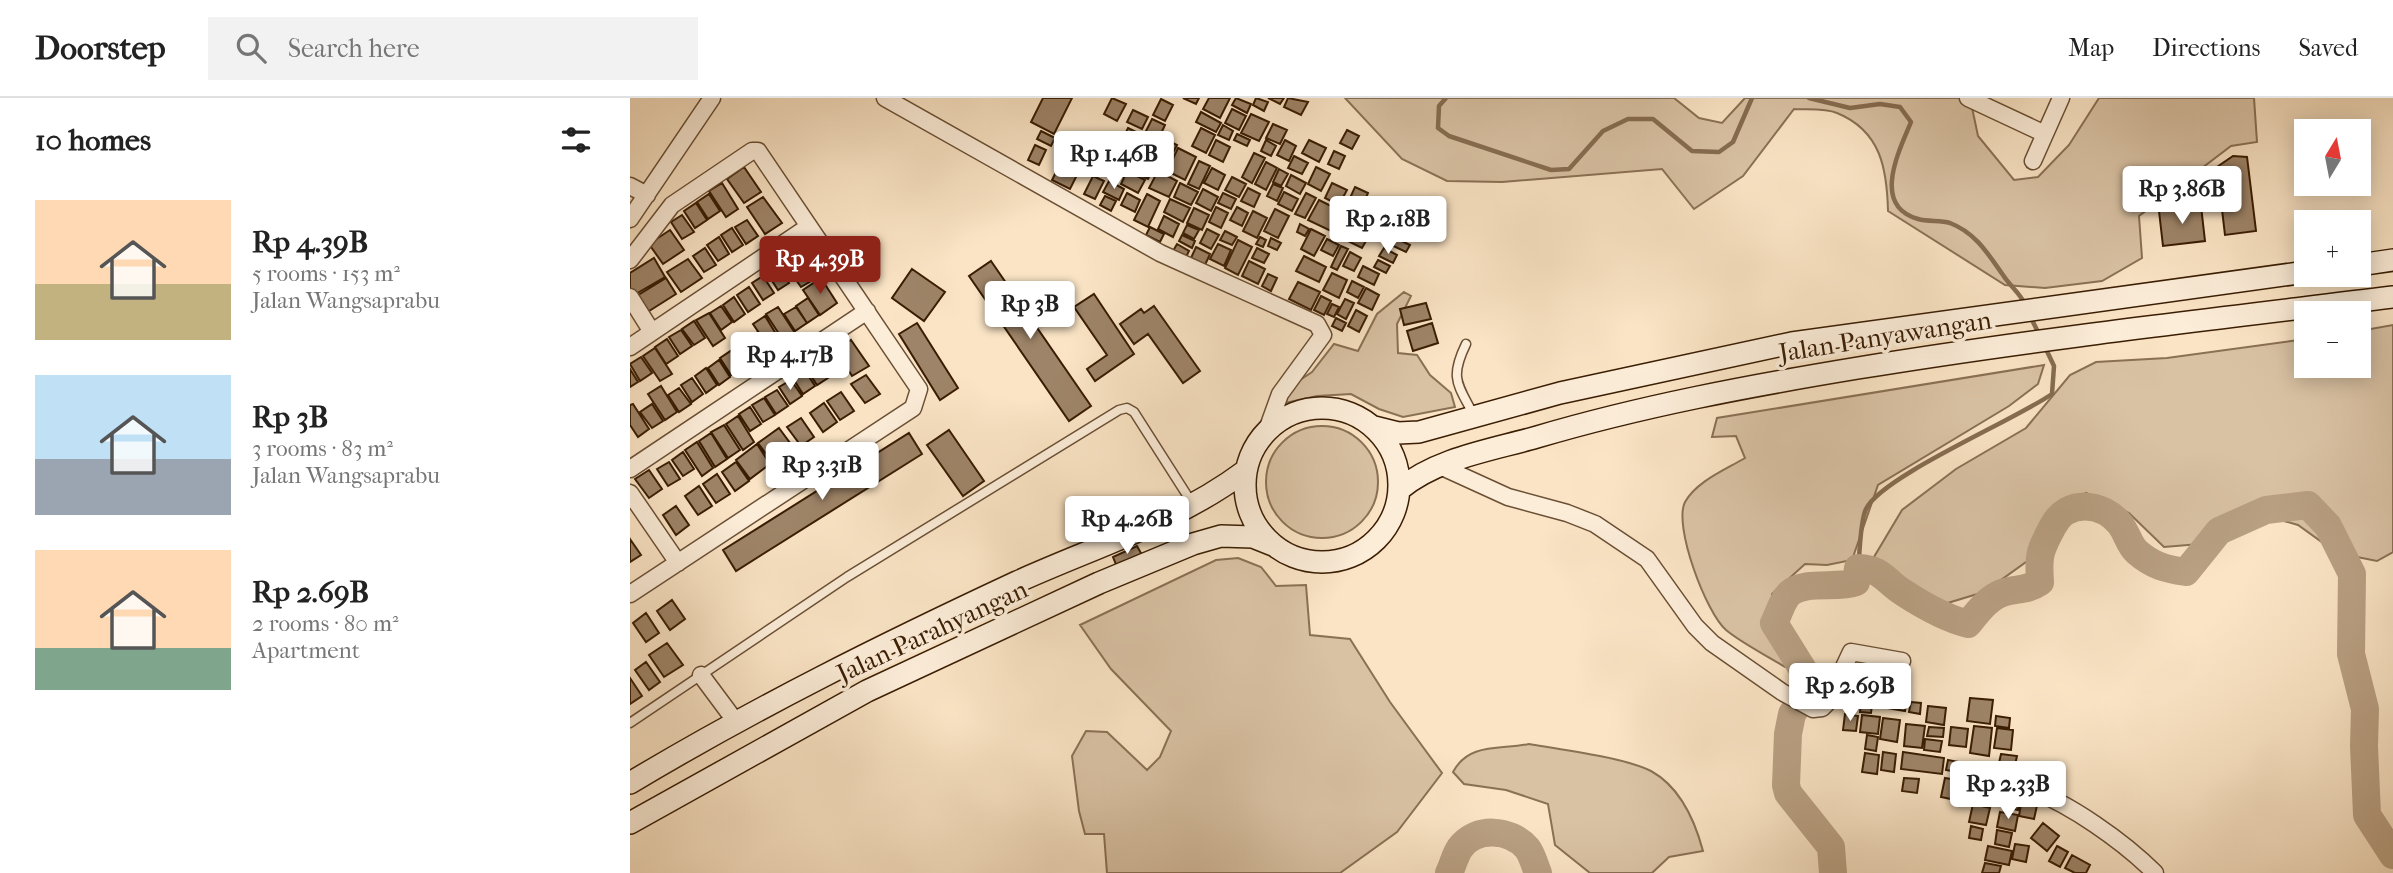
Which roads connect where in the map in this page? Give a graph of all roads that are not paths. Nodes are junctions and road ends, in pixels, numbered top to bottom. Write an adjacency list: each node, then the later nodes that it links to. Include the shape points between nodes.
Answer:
1 (712, 98): 8 (street)
2 (885, 98): 23 (street, via 1160,253 1317,324 1323,335 1280,394)
3 (1968, 98): 5 (street)
4 (2062, 98): 5 (street)
5 (2045, 134): 6 (street)
6 (2033, 161)
7 (630, 186): 8 (street)
8 (647, 195): 9 (street)
9 (630, 219)
10 (808, 227): 11 (street, via 763,156 752,151 672,205); 17 (street); 18 (street)
11 (630, 260)
12 (2393, 260): 13 (main road)
13 (2371, 263)
14 (2294, 274): 21 (main road, Jalan Panyawangan, via 1791,343 1625,377)
15 (630, 297): 18 (street)
16 (2393, 297): 24 (main road, Jalan Panyawangan, via 2088,332 1687,398)
17 (867, 311): 25 (street); 31 (street, via 919,389 913,408)
18 (652, 332): 20 (street)
19 (1466, 344): 21 (lane, via 1456,366 1457,384)
20 (630, 347)
21 (1474, 416): 22 (main road, Jalan Panyawangan, via 1409,433)
22 (1374, 427): 23 (main road, via 1354,414 1320,408 1286,416); 27 (main road, via 1398,466)
23 (1267, 430): 26 (main road)
24 (1440, 466): 27 (main road, Jalan Panyawangan); 33 (street, via 1508,497 1582,517 1628,545 1656,569 1712,643 1813,709 1827,703 1851,652)
25 (630, 469)
26 (1245, 471): 29 (main road, Jalan Parahyangan); 30 (main road, via 1249,512)
27 (1400, 489): 30 (main road, via 1395,513 1383,534 1353,555 1318,562)
28 (630, 493): 31 (street)
29 (1193, 506): 34 (lane, via 1134,412 1119,410 848,577); 35 (main road, Jalan Parahyangan, via 946,615)
30 (1273, 545): 39 (main road, Jalan Parahyangan, via 1253,537 1221,536 1099,583 867,691)
31 (678, 563): 32 (street)
32 (630, 594)
33 (1902, 661)
34 (701, 675): 35 (street); 36 (lane)
35 (736, 722): 38 (main road, Jalan Parahyangan)
36 (630, 723)
37 (1973, 774): 40 (street, via 2028,788 2057,803 2097,827)
38 (630, 783)
39 (630, 823)
40 (2155, 873)

